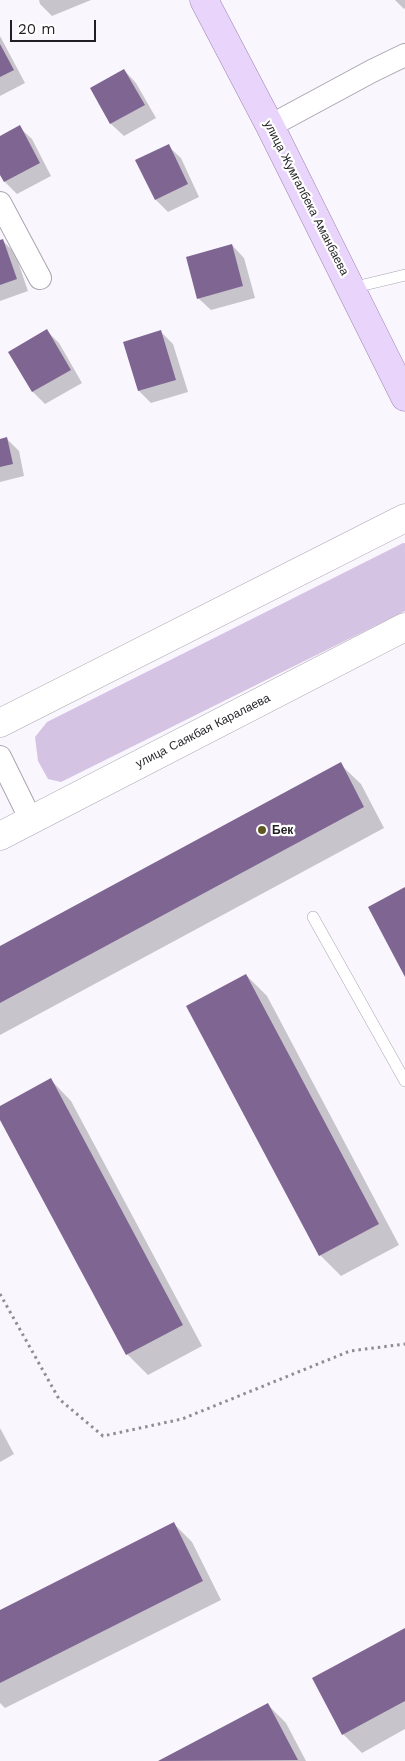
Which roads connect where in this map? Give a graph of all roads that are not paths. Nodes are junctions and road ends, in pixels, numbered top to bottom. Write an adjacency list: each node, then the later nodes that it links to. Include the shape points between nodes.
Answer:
1 (204, 0): 3 (main road, улица Жумгалбека Аманбаева)
2 (405, 55): 3 (street)
3 (270, 126): 7 (main road, улица Жумгалбека Аманбаева)
4 (0, 203): 6 (street)
5 (405, 275): 7 (lane)
6 (40, 278)
7 (351, 288): 8 (main road, улица Жумгалбека Аманбаева)
8 (405, 398)
9 (405, 518): 11 (street)
10 (405, 627): 13 (street, улица Саякбая Каралаева)
11 (0, 723)
12 (0, 757): 13 (street)
13 (30, 820): 14 (street, улица Саякбая Каралаева)
14 (0, 836)
15 (313, 917): 16 (lane)
16 (405, 1081)

